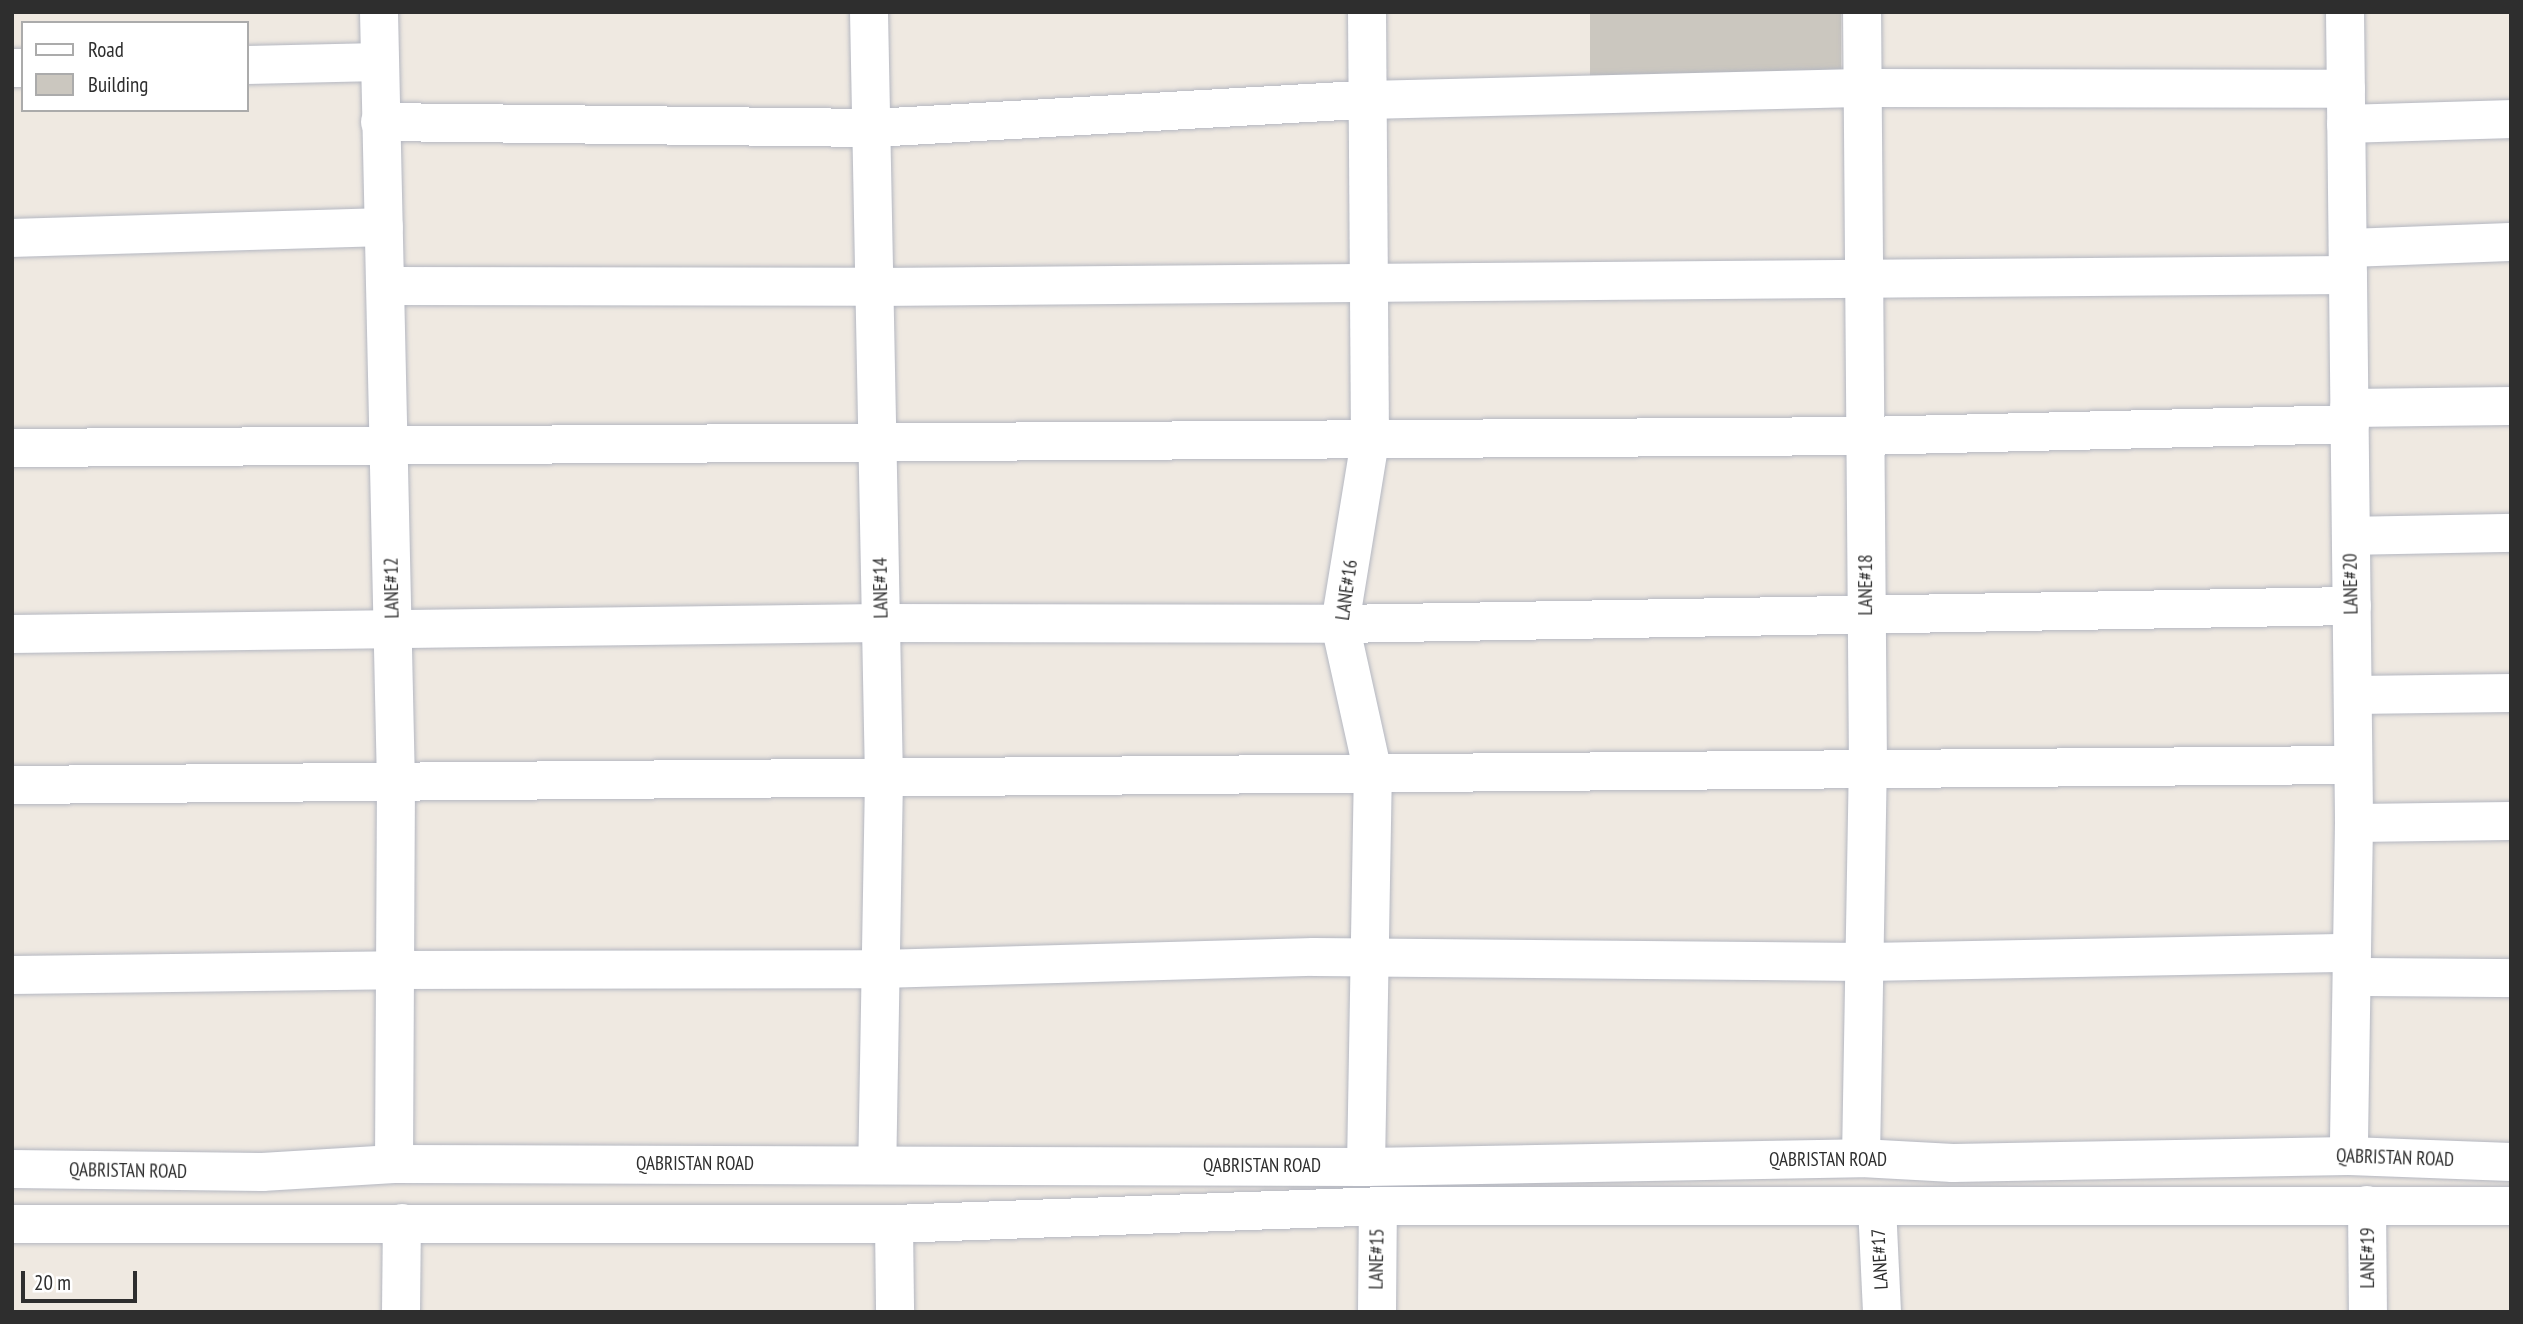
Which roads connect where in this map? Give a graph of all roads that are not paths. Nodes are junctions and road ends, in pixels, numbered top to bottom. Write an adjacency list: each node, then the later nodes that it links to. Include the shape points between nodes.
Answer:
1 (379, 12): 6 (street, LANE#12)
2 (870, 12): 13 (street, LANE#14)
3 (1367, 12): 9 (street, LANE#16)
4 (1861, 12): 8 (street, LANE#18)
5 (2345, 12): 10 (street, LANE#20)
6 (380, 62): 7 (street); 12 (street, LANE#12)
7 (248, 65)
8 (1862, 88): 9 (street); 10 (street); 18 (street, LANE#18)
9 (1367, 100): 13 (street); 19 (street, LANE#16)
10 (2346, 107): 11 (street); 17 (street, LANE#20)
11 (2511, 119)
12 (380, 122): 13 (street); 14 (street, LANE#12)
13 (874, 128): 21 (street, LANE#14)
14 (384, 228): 15 (street); 20 (street, LANE#12)
15 (12, 238)
16 (2511, 242): 17 (street)
17 (2348, 261): 18 (street); 23 (street, LANE#20)
18 (1864, 278): 19 (street); 24 (street, LANE#18)
19 (1368, 282): 21 (street); 25 (street, LANE#16)
20 (386, 286): 21 (street); 27 (street, LANE#12)
21 (874, 287): 26 (street, LANE#14)
22 (2511, 406): 23 (street)
23 (2349, 416): 24 (street); 30 (street, LANE#20)
24 (1865, 436): 25 (street); 32 (street, LANE#18)
25 (1370, 439): 26 (street); 34 (street, LANE#16)
26 (877, 443): 27 (street); 33 (street, LANE#14)
27 (389, 446): 28 (street); 35 (street, LANE#12)
28 (12, 448)
29 (2511, 533): 30 (street)
30 (2351, 536): 31 (street, LANE#20)
31 (2351, 606): 32 (street); 38 (street, LANE#20)
32 (1866, 616): 34 (street); 40 (street, LANE#18)
33 (881, 624): 34 (street); 35 (street); 42 (street, LANE#14)
34 (1340, 624): 41 (street, LANE#16)
35 (393, 628): 36 (street); 43 (street, LANE#12)
36 (12, 634)
37 (2511, 693): 38 (street)
38 (2353, 695): 39 (street, LANE#20)
39 (2353, 765): 40 (street); 46 (street, LANE#20)
40 (1868, 769): 41 (street); 48 (street, LANE#18)
41 (1373, 773): 42 (street); 47 (street, LANE#16)
42 (884, 778): 43 (street); 50 (street, LANE#14)
43 (396, 782): 44 (street); 51 (street, LANE#12)
44 (12, 785)
45 (2511, 821): 46 (street)
46 (2354, 823): 49 (street, LANE#20)
47 (1370, 959): 48 (street); 50 (street); 60 (street, LANE#16)
48 (1865, 962): 49 (street); 55 (street, LANE#18)
49 (2352, 965): 53 (street); 54 (street, LANE#20)
50 (880, 969): 51 (street); 59 (street, LANE#14)
51 (395, 970): 52 (street); 58 (street, LANE#12)
52 (12, 975)
53 (2511, 978)
54 (2349, 1156): 56 (street, QABRISTAN ROAD); 57 (street, QABRISTAN ROAD)
55 (1861, 1158): 57 (street, QABRISTAN ROAD); 60 (street, QABRISTAN ROAD)
56 (2511, 1162)
57 (1952, 1163): 66 (street)
58 (394, 1164): 59 (street, QABRISTAN ROAD); 62 (street, QABRISTAN ROAD)
59 (877, 1164): 60 (street, QABRISTAN ROAD)
60 (1366, 1167)
61 (12, 1169): 62 (street, QABRISTAN ROAD)
62 (262, 1172): 68 (street)
63 (2367, 1205): 66 (street); 67 (street); 76 (street, LANE#19)
64 (1378, 1206): 65 (street); 71 (street); 74 (street, LANE#15)
65 (1877, 1206): 66 (street); 75 (street, LANE#17)
66 (1951, 1206)
67 (2511, 1206)
68 (258, 1223): 69 (street); 70 (street)
69 (402, 1223): 71 (street); 72 (street)
70 (12, 1224)
71 (894, 1224): 73 (street)
72 (401, 1312)
73 (895, 1312)
74 (1377, 1312)
75 (1882, 1312)
76 (2368, 1312)

